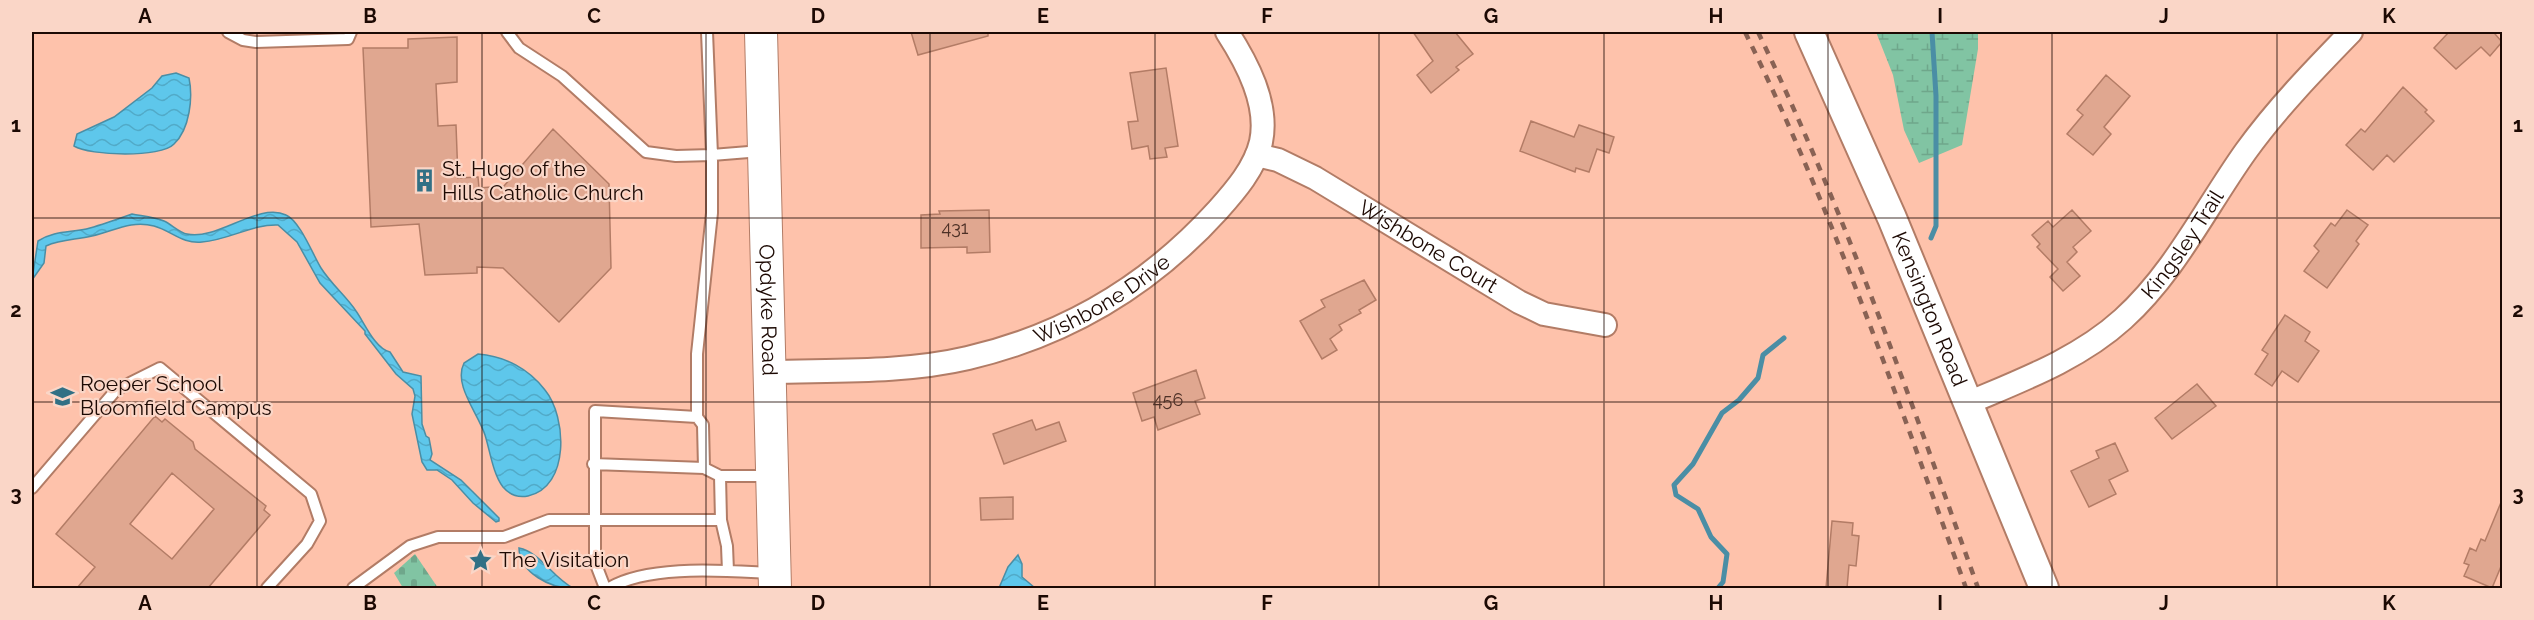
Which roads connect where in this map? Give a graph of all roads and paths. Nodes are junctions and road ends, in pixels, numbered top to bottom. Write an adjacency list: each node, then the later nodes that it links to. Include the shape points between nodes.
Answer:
1 (228, 32): 2 (lane, via 256,42 348,39)
2 (351, 32)
3 (507, 32): 10 (lane, via 519,48 562,76 646,152)
4 (707, 32): 10 (lane)
5 (761, 32): 9 (main road, Opdyke Road)
6 (1227, 32): 11 (street, Wishbone Drive, via 1259,100 1262,131)
7 (1809, 32): 14 (street, Kensington Road, via 1854,128)
8 (2351, 32): 14 (street, Kingsley Trail, via 2259,134 2164,274 2122,320 2100,338 2050,367)
9 (764, 151): 10 (lane); 13 (main road, Opdyke Road)
10 (712, 155): 15 (lane, via 711,224 697,354)
11 (1257, 155): 12 (street, Wishbone Court, via 1278,160 1315,178 1519,302 1544,314); 13 (street, Wishbone Drive, via 1232,195 1179,250 1130,290 1077,320 991,352 946,363)
12 (1605, 325)
13 (770, 372): 19 (main road, Opdyke Road)
14 (1968, 403): 28 (street, Kensington Road)
15 (697, 417): 16 (lane, via 595,411); 17 (lane, via 703,425)
16 (593, 464): 17 (lane); 21 (lane)
17 (704, 468): 18 (lane)
18 (720, 476): 19 (lane); 22 (lane)
19 (772, 476): 24 (main road, Opdyke Road)
20 (32, 488): 25 (lane, via 116,390 159,368 311,494 320,521 308,544)
21 (594, 520): 22 (lane); 26 (lane, via 549,520 504,537 429,539 410,546); 27 (lane, via 595,562)
22 (721, 520): 23 (lane)
23 (728, 571): 24 (lane); 27 (lane, via 642,576)
24 (775, 581)
25 (267, 588)
26 (353, 588)
27 (607, 588)
28 (2044, 588)

